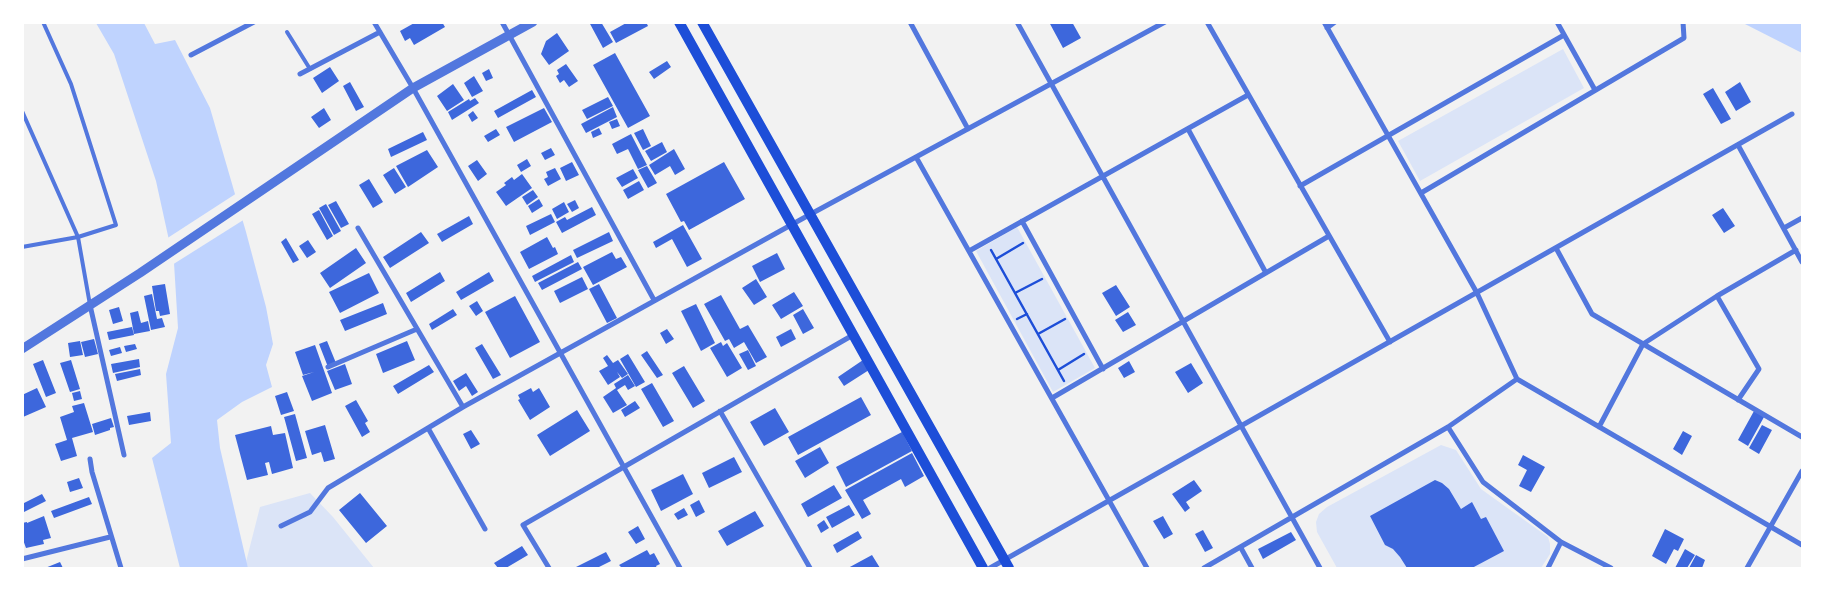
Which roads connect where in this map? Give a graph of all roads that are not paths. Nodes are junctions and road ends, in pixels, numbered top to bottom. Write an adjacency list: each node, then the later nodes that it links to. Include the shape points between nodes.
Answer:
1 (43, 22): 44 (lane, via 71,84 116,225)
2 (254, 22): 20 (street)
3 (374, 22): 17 (street)
4 (502, 22): 19 (street)
5 (533, 22): 19 (street)
6 (679, 22): 40 (main road)
7 (702, 22): 37 (main road)
8 (910, 22): 29 (street)
9 (1017, 22): 23 (street)
10 (1164, 22): 23 (street)
11 (1207, 22): 26 (street)
12 (1335, 22): 15 (street)
13 (1557, 22): 18 (street)
14 (1684, 22): 25 (street, via 1684,38)
15 (1325, 25): 31 (street)
16 (287, 32): 21 (lane)
17 (380, 32): 21 (street); 24 (street)
18 (1564, 35): 25 (street); 31 (street)
19 (510, 36): 24 (street); 53 (street)
20 (191, 55)
21 (310, 69): 22 (street)
22 (300, 74)
23 (1052, 84): 29 (street); 34 (street)
24 (414, 88): 54 (street); 61 (street)
25 (1595, 90): 36 (street)
26 (1248, 95): 30 (street); 35 (street)
27 (22, 111): 44 (lane)
28 (1792, 114): 32 (street)
29 (968, 128): 33 (street)
30 (1188, 129): 34 (street); 50 (street)
31 (1388, 136): 35 (street); 36 (street)
32 (1738, 146): 42 (street); 46 (street)
33 (916, 157): 37 (street); 48 (street)
34 (1103, 176): 39 (street); 55 (street)
35 (1300, 186): 43 (street)
36 (1420, 193): 51 (street)
37 (809, 215): 40 (street); 88 (main road)
38 (1802, 218): 42 (street)
39 (1022, 222): 48 (street); 63 (street)
40 (791, 225): 53 (street); 57 (main road)
41 (358, 228): 56 (street)
42 (1784, 228): 47 (street)
43 (1329, 236): 50 (street); 58 (street)
44 (78, 237): 45 (lane); 54 (lane)
45 (22, 247)
46 (1556, 248): 51 (street); 59 (street, via 1592,314)
47 (1796, 250): 49 (street); 52 (street)
48 (968, 251): 65 (street)
49 (1802, 262)
50 (1266, 273): 55 (street)
51 (1478, 293): 58 (street); 64 (street)
52 (1717, 296): 59 (street); 66 (street, via 1759,369)
53 (654, 300): 61 (street)
54 (90, 305): 60 (street); 74 (street)
55 (1182, 322): 63 (street); 69 (street)
56 (417, 329): 62 (street); 67 (street)
57 (853, 335): 68 (street); 93 (main road)
58 (1390, 342): 69 (street)
59 (1643, 344): 66 (street); 71 (street)
60 (22, 349)
61 (561, 354): 67 (street); 76 (street)
62 (328, 367)
63 (1103, 369): 65 (street)
64 (1517, 379): 70 (street); 71 (street)
65 (1052, 398): 78 (street)
66 (1738, 400): 73 (street)
67 (463, 407): 72 (street)
68 (720, 411): 76 (street); 92 (street)
69 (1241, 426): 78 (street); 79 (street)
70 (1448, 427): 79 (street); 84 (street, via 1483,482)
71 (1599, 427): 81 (street)
72 (428, 428): 80 (street, via 328,488 310,512); 82 (street)
73 (1802, 437)
74 (124, 455)
75 (90, 459): 83 (street)
76 (624, 466): 90 (street, via 523,524); 91 (street)
77 (1802, 471): 81 (street)
78 (1109, 501): 88 (street); 95 (street)
79 (1292, 519): 86 (street); 98 (street)
80 (281, 526)
81 (1771, 527): 85 (street); 101 (street)
82 (485, 529)
83 (110, 537): 87 (street); 89 (street)
84 (1561, 542): 99 (street); 100 (street)
85 (1802, 545)
86 (1241, 548): 96 (street); 97 (street)
87 (22, 560)
88 (1007, 564): 94 (street)
89 (120, 568)
90 (549, 568)
91 (680, 568)
92 (810, 568)
93 (983, 568)
94 (990, 568)
95 (1147, 568)
96 (1204, 568)
97 (1252, 568)
98 (1320, 568)
99 (1548, 568)
100 (1611, 568)
101 (1748, 568)

